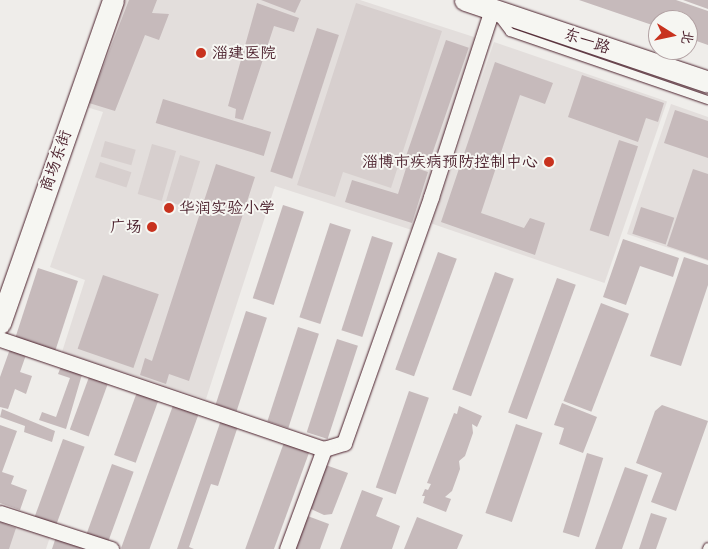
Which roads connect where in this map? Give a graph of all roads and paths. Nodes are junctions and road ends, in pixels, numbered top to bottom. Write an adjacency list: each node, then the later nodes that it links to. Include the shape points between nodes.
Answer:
1 (113, 0): 6 (street, 商场东街)
2 (465, 0): 3 (street, 东一路)
3 (492, 9): 4 (street, 东一路); 5 (lane, via 510,32); 8 (street, via 431,197 344,443)
4 (708, 82)
5 (708, 100)
6 (0, 323)
7 (0, 340): 8 (street)
8 (324, 449): 11 (street)
9 (0, 513): 10 (street)
10 (110, 549)
11 (287, 549)

